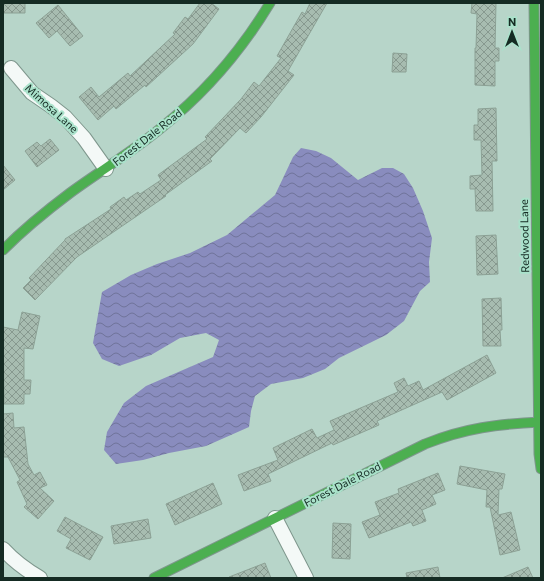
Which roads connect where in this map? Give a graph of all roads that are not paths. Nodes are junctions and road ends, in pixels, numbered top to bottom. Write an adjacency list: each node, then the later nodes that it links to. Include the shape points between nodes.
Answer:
1 (270, 3): 4 (street, Forest Dale Road, via 226,67 199,96 173,119)
2 (534, 3): 6 (street, Redwood Lane)
3 (11, 68): 4 (street, Mimosa Lane, via 32,93 65,117)
4 (106, 169): 5 (street, Forest Dale Road, via 39,217)
5 (3, 250)
6 (540, 422): 7 (street, Redwood Lane); 8 (street, Forest Dale Road, via 494,425 438,438)
7 (541, 469)
8 (275, 518): 11 (street, Forest Dale Road); 12 (street)
9 (3, 549): 10 (street, via 15,561)
10 (40, 578)
11 (154, 578)
12 (306, 578)

